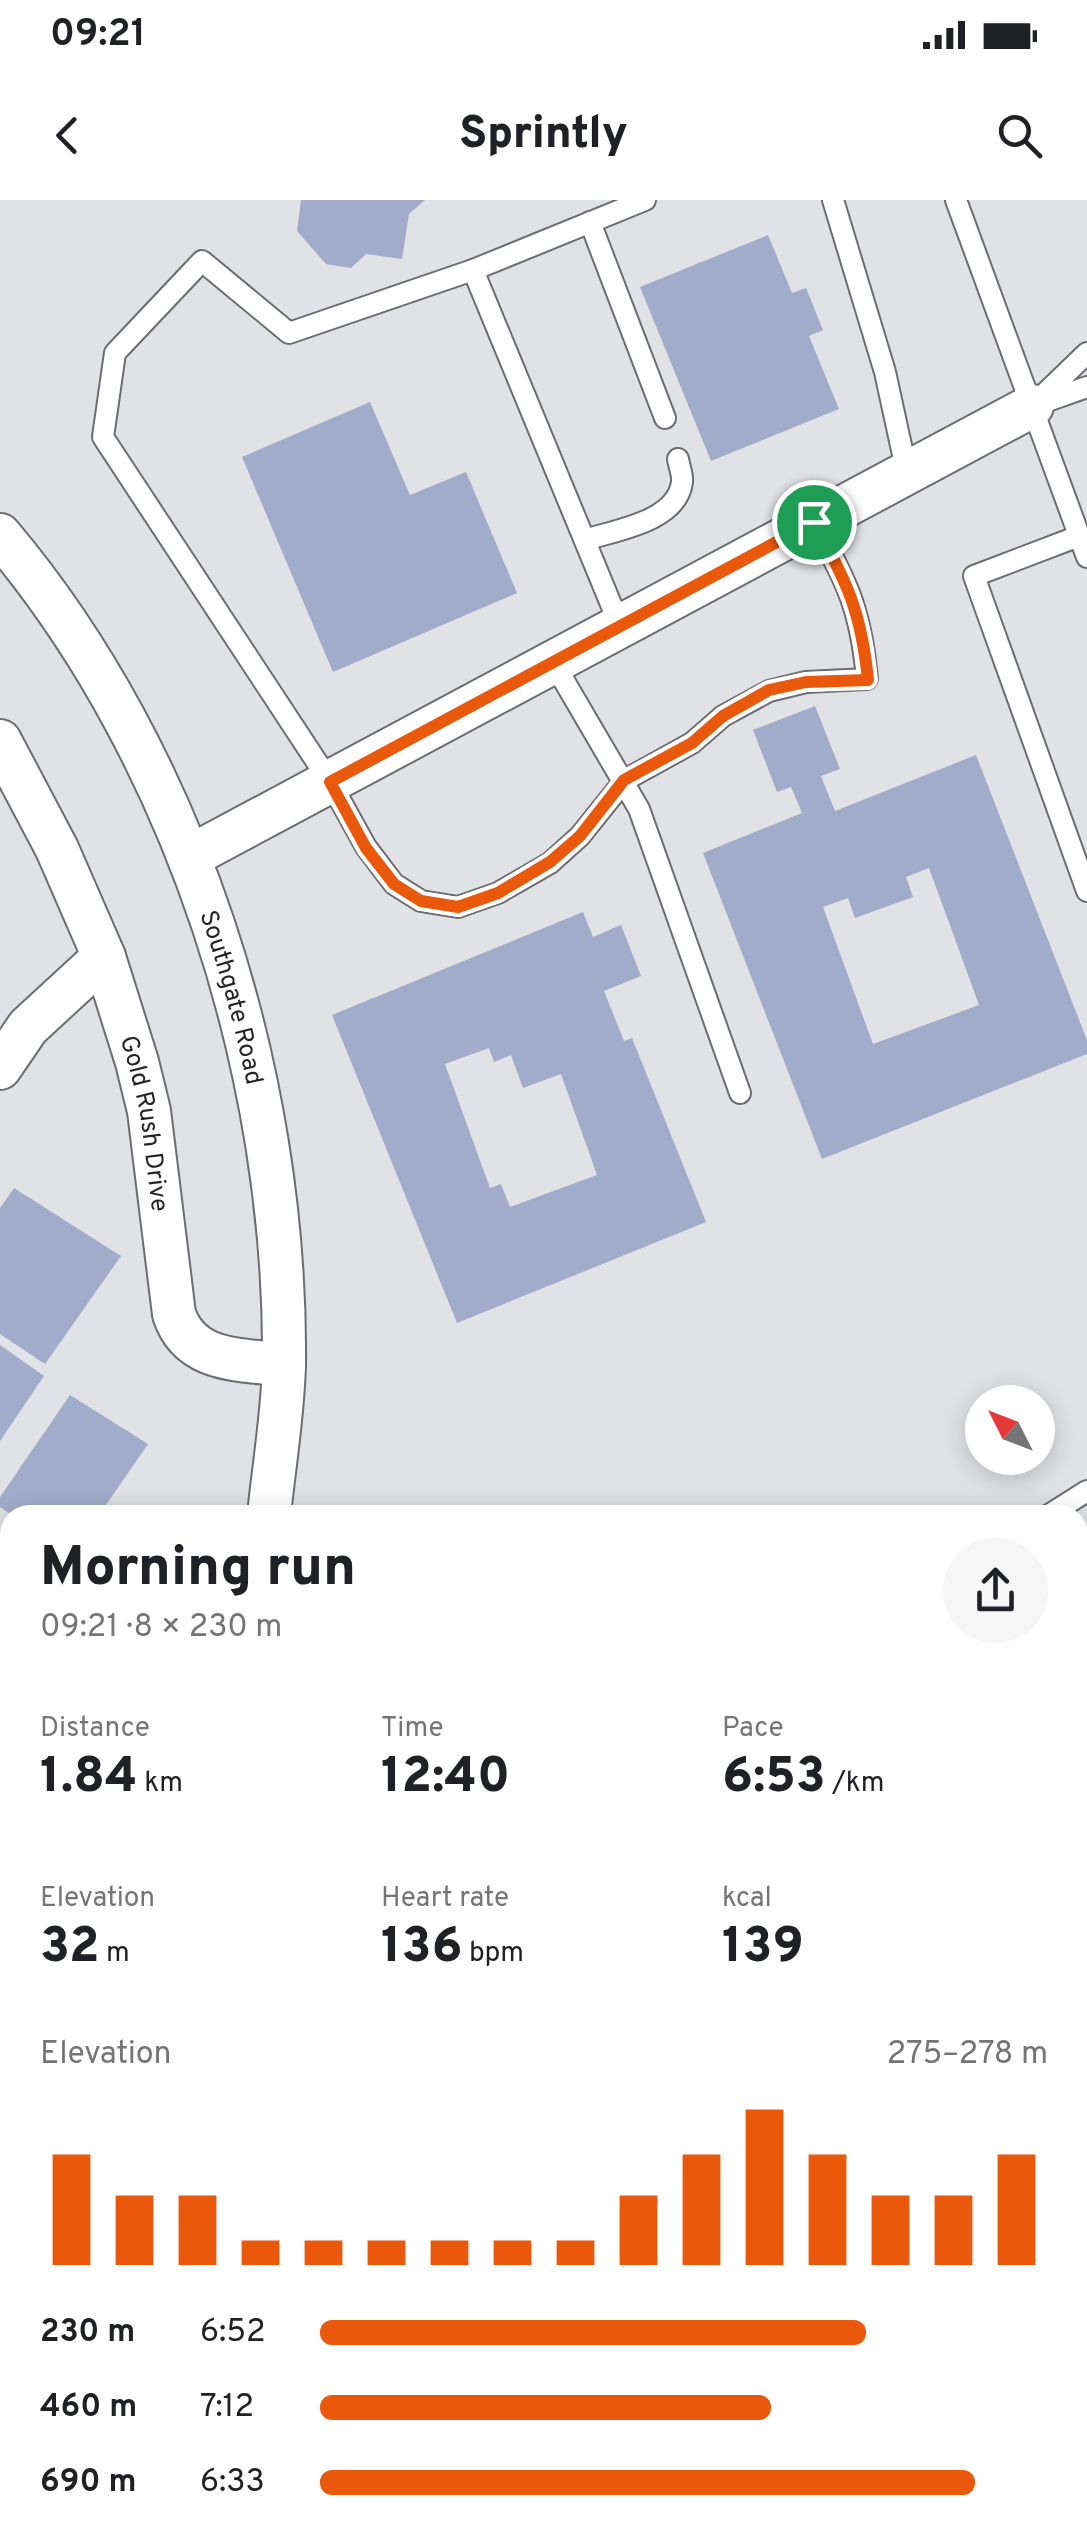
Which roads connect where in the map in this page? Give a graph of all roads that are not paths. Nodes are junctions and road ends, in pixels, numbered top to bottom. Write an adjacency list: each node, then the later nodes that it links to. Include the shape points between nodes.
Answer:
1 (644, 200): 4 (lane)
2 (833, 200): 11 (lane, via 885,372)
3 (956, 200): 8 (lane)
4 (590, 222): 5 (lane); 9 (lane)
5 (473, 270): 15 (lane); 21 (lane, via 289,333 202,261 116,353 104,438)
6 (1087, 353): 8 (lane)
7 (1087, 387): 8 (lane)
8 (1032, 406): 11 (street); 14 (lane)
9 (665, 418)
10 (678, 459): 15 (lane, via 682,481 663,511)
11 (907, 473): 12 (street)
12 (814, 522): 17 (street); 20 (lane, via 850,588 868,680 769,690)
13 (0, 535): 22 (street, Southgate Road, via 43,586 91,664)
14 (1079, 536): 16 (lane); 23 (lane, via 974,576)
15 (585, 540): 17 (lane)
16 (1087, 557)
17 (620, 626): 18 (street)
18 (553, 662): 20 (lane); 21 (street)
19 (0, 740): 24 (street, Gold Rush Drive)
20 (624, 780): 21 (lane, via 550,862 458,907 421,901 394,884); 26 (lane)
21 (330, 782): 22 (street)
22 (189, 857): 27 (street, Southgate Road, via 257,1084 276,1202)
23 (1087, 891)
24 (104, 957): 25 (street, via 28,1026); 27 (street, Gold Rush Drive, via 148,1111 180,1332 216,1355)
25 (0, 1068)
26 (740, 1093)
27 (284, 1366): 29 (street, Southgate Road)
28 (1087, 1491): 30 (lane)
29 (270, 1505)
30 (1065, 1505)

